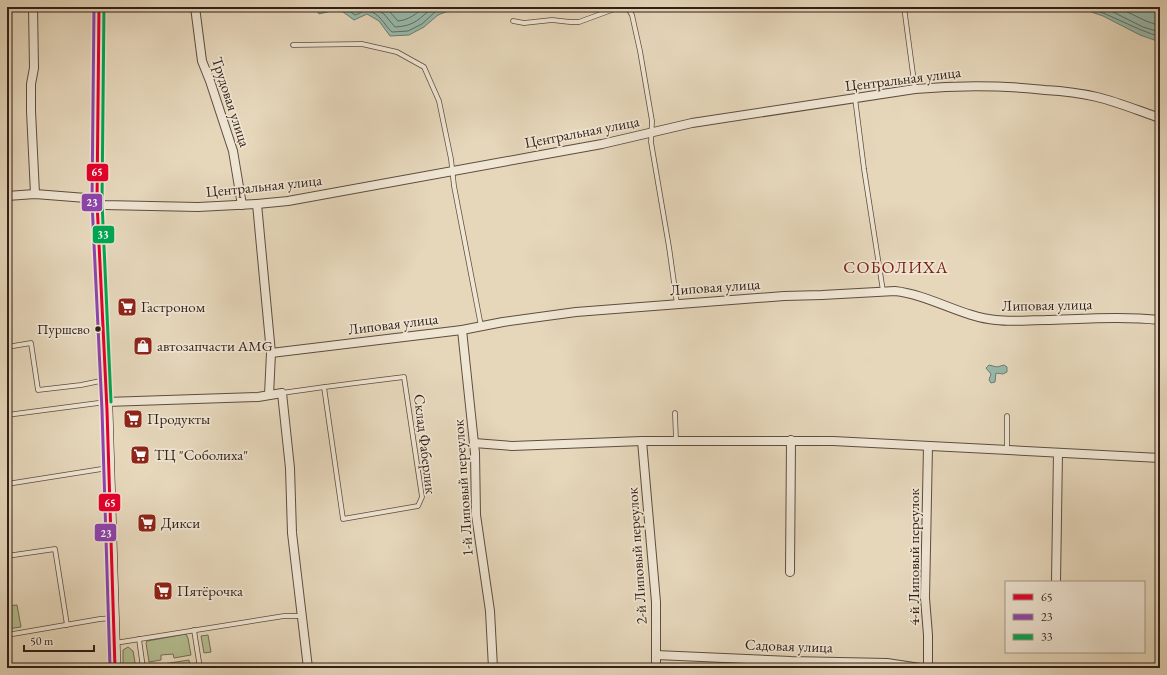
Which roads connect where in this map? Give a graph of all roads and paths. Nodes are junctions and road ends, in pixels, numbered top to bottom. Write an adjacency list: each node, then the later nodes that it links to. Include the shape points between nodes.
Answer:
1 (33, 7): 12 (street, via 34,68 31,111)
2 (99, 7): 14 (main road)
3 (195, 7): 16 (street, Трудовая улица, via 202,61 233,151)
4 (904, 7): 7 (lane)
5 (513, 21): 10 (lane, via 579,22 617,8 629,10 640,51 652,121)
6 (293, 45): 11 (lane, via 362,44 397,52 424,67 439,101)
7 (915, 89): 8 (street, Центральная улица); 9 (street, Центральная улица, via 978,86 1075,93 1105,99)
8 (855, 98): 10 (street, Центральная улица, via 692,123); 17 (lane)
9 (1160, 118)
10 (651, 133): 11 (street, Центральная улица); 18 (lane, via 650,142)
11 (453, 171): 15 (street, Центральная улица, via 316,197); 20 (lane)
12 (35, 194): 13 (street, Центральная улица); 14 (street, Центральная улица, via 86,198)
13 (7, 196)
14 (97, 202): 16 (street, Центральная улица, via 104,205 198,207); 24 (main road)
15 (257, 204): 16 (street, Центральная улица); 23 (street)
16 (242, 205)
17 (883, 292): 18 (street, Липовая улица); 19 (street, Липовая улица, via 905,292 997,320)
18 (677, 304): 20 (street, Липовая улица, via 576,312)
19 (1160, 320)
20 (481, 326): 21 (street, Липовая улица)
21 (462, 330): 23 (street, Липовая улица); 35 (street, 1-й Липовый переулок)
22 (7, 346): 24 (lane, via 31,343 38,390)
23 (271, 353): 27 (street)
24 (105, 380): 28 (main road)
25 (324, 387): 25 (lane, Склад Фаберлик, via 404,377 422,497 418,506 343,519); 26 (lane)
26 (282, 393): 27 (street); 45 (street, via 290,468 292,533)
27 (269, 395): 28 (street)
28 (106, 402): 30 (lane); 40 (main road)
29 (675, 413): 34 (lane)
30 (7, 415)
31 (1007, 416): 37 (lane)
32 (791, 440): 34 (street); 36 (street); 43 (street)
33 (642, 441): 34 (street); 35 (street, via 512,446); 52 (street, 2-й Липовый переулок, via 656,602)
34 (676, 441)
35 (474, 443): 57 (street, 1-й Липовый переулок, via 476,515 490,611)
36 (928, 446): 37 (street); 60 (street, 4-й Липовый переулок, via 925,598)
37 (1007, 451): 38 (street)
38 (1058, 454): 39 (street); 44 (street)
39 (1160, 458)
40 (108, 468): 41 (lane); 46 (main road)
41 (7, 484)
42 (7, 556): 47 (lane, via 56,549)
43 (790, 572)
44 (1056, 581)
45 (303, 616): 48 (lane, via 284,616); 56 (street)
46 (113, 618): 47 (lane); 51 (main road)
47 (67, 625): 49 (lane)
48 (194, 630): 50 (lane); 55 (lane)
49 (7, 635)
50 (139, 639): 51 (lane); 54 (lane)
51 (114, 643): 53 (main road)
52 (656, 655): 58 (street, 2-й Липовый переулок); 59 (street, Садовая улица, via 887,663)
53 (115, 668)
54 (143, 668)
55 (200, 668)
56 (308, 668)
57 (493, 668)
58 (656, 668)
59 (920, 668)
60 (928, 668)

